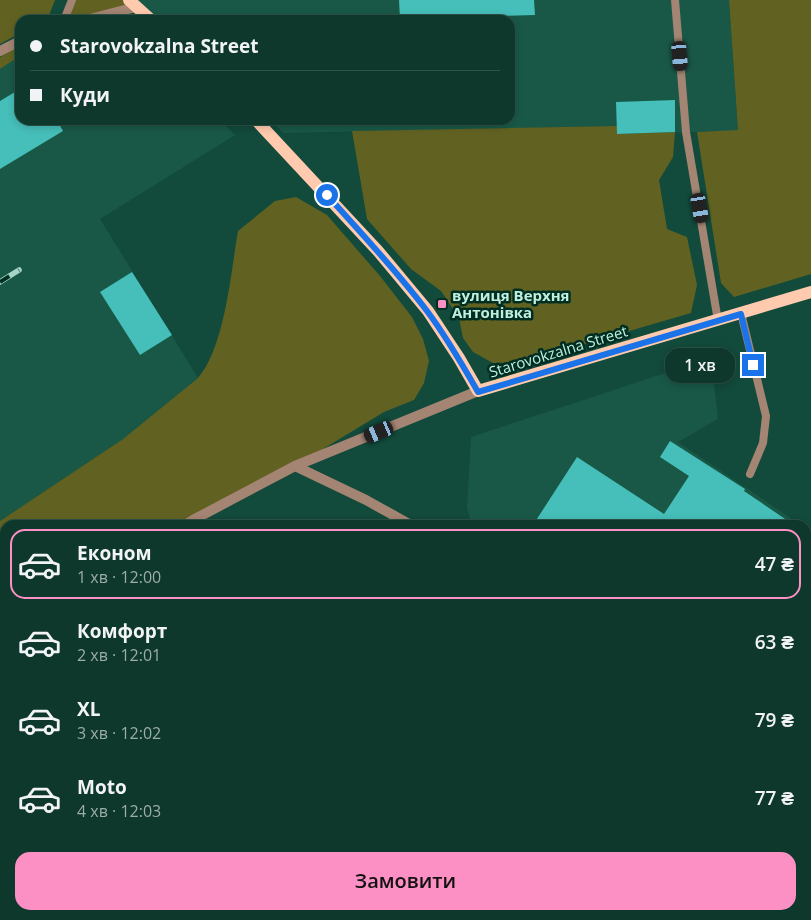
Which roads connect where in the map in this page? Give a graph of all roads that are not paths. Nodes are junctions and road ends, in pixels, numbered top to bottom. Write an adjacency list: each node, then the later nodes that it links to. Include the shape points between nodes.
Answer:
1 (72, 0): 4 (lane)
2 (676, 0): 12 (lane, via 686,132)
3 (133, 3): 5 (street); 6 (main road)
4 (66, 15)
5 (100, 15)
6 (146, 15)
7 (15, 44): 8 (street)
8 (0, 51)
9 (261, 125): 13 (main road, Starovokzalna Street, via 378,251 428,311)
10 (811, 292): 11 (main road, Starovokzalna Street)
11 (741, 314): 12 (main road, Starovokzalna Street); 15 (lane, via 766,416 763,443)
12 (718, 321): 13 (main road, Starovokzalna Street)
13 (478, 392): 14 (street)
14 (295, 466): 16 (street); 17 (street)
15 (750, 474)
16 (193, 520)
17 (402, 520)

